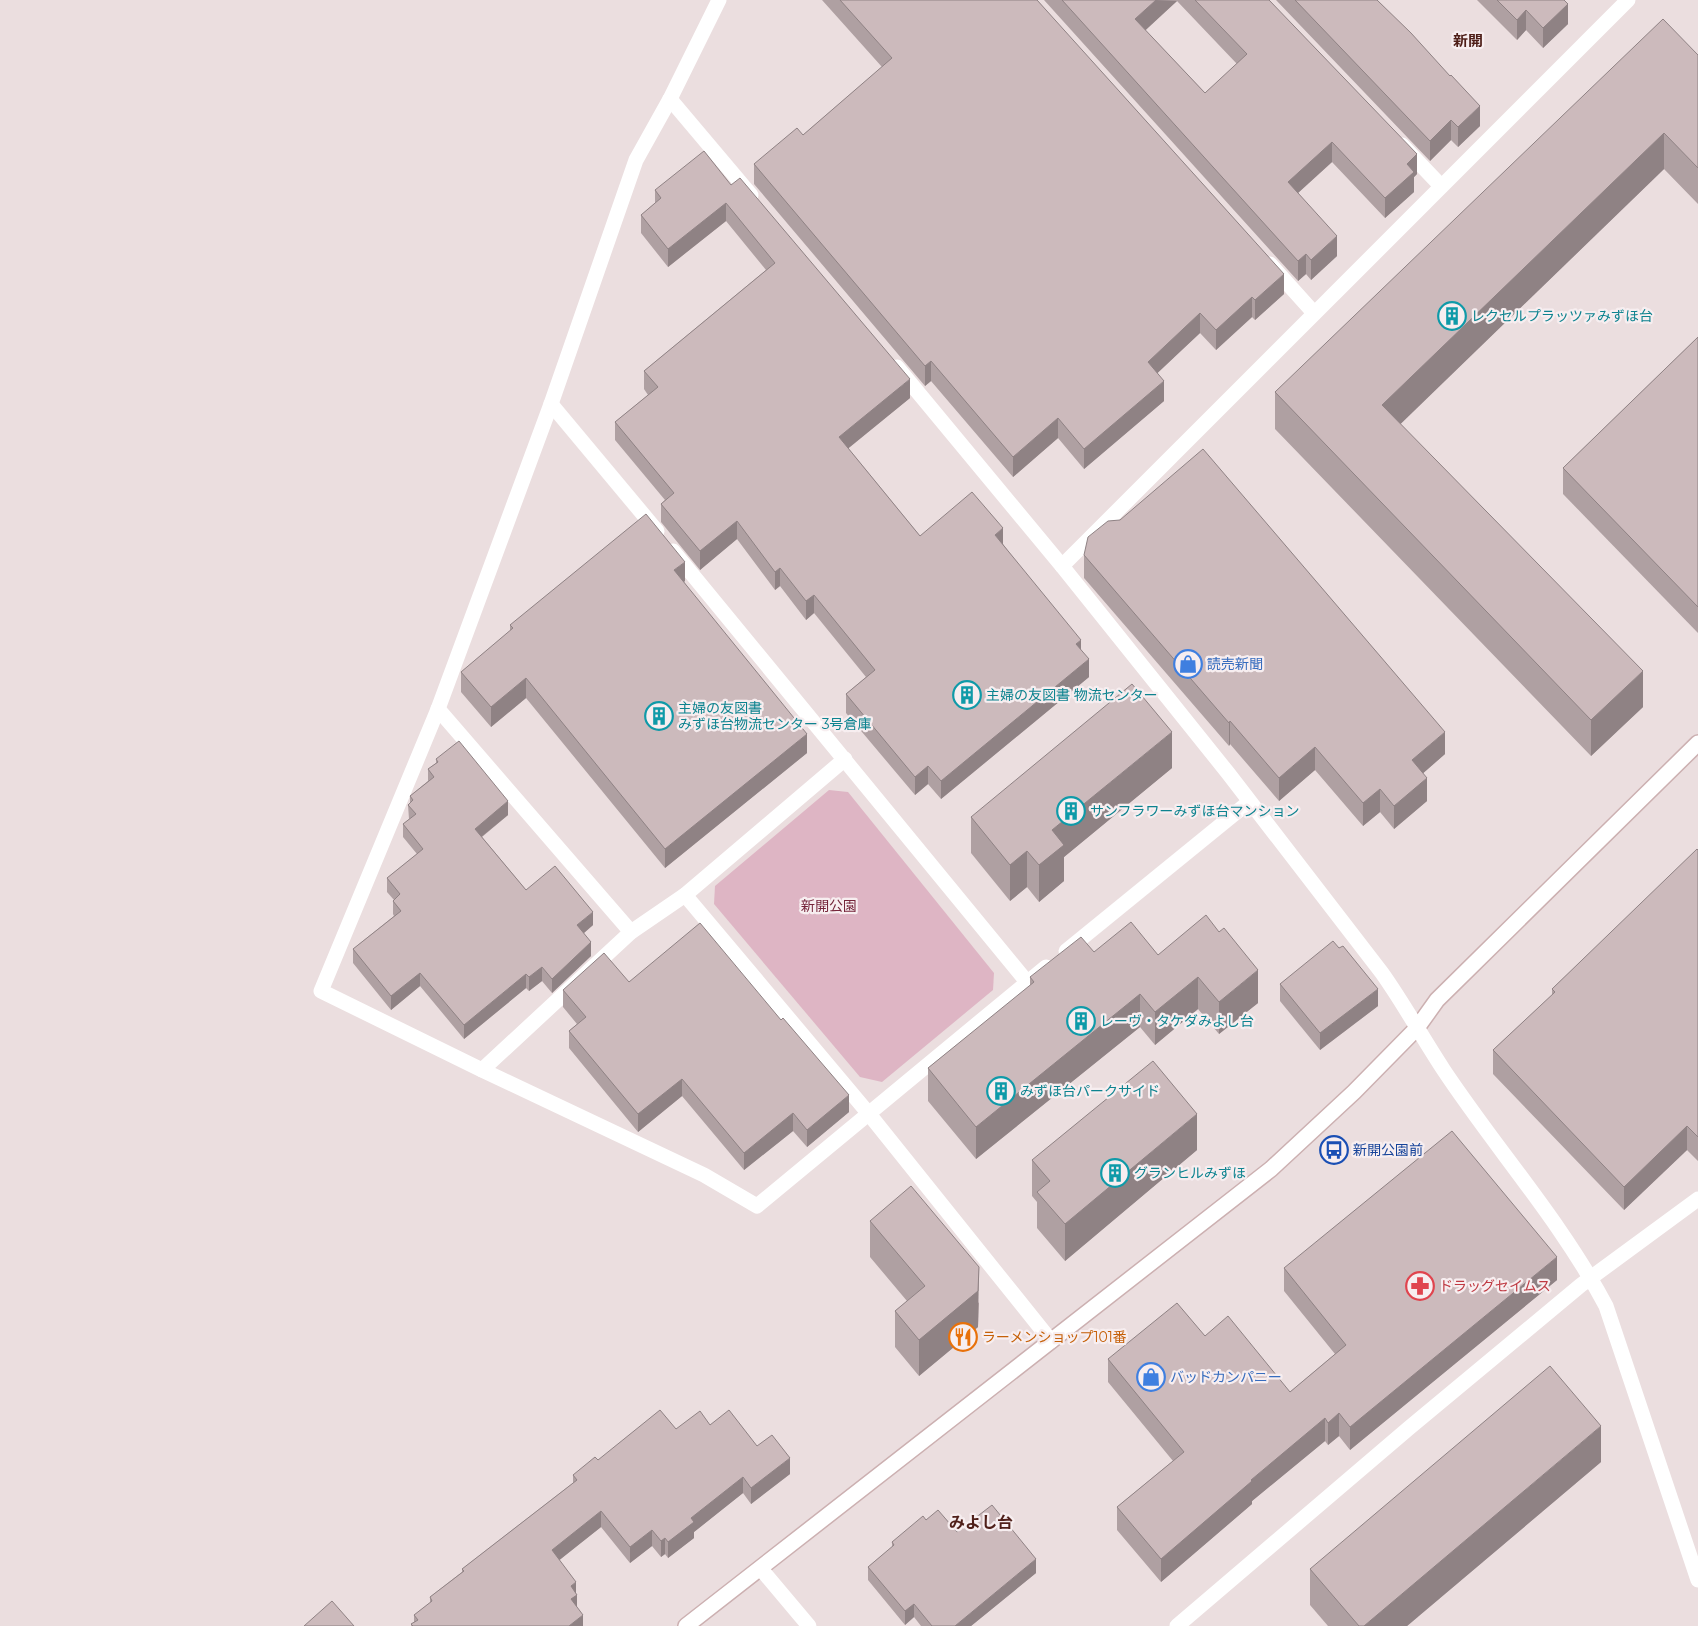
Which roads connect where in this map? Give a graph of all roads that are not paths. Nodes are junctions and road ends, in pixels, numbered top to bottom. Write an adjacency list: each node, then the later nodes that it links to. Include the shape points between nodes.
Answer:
1 (719, 0): 3 (street)
2 (1628, 0): 5 (street)
3 (670, 99): 6 (street); 10 (street, via 636,160)
4 (1393, 136): 5 (street)
5 (1441, 186): 8 (street)
6 (759, 204)
7 (1262, 254): 8 (street)
8 (1314, 312): 11 (street)
9 (886, 353): 11 (street)
10 (551, 404): 12 (street); 14 (street)
11 (1062, 566): 15 (street)
12 (438, 709): 17 (street); 20 (street, via 321,991)
13 (1698, 743): 19 (street, via 1437,1000)
14 (845, 759): 16 (street); 18 (street)
15 (1249, 802): 18 (street); 19 (street, via 1382,973)
16 (685, 895): 17 (street); 21 (street)
17 (631, 932): 20 (street)
18 (1027, 982): 21 (street)
19 (1417, 1028): 23 (street); 24 (street, via 1271,1170)
20 (482, 1070): 21 (street, via 704,1175 757,1206)
21 (869, 1114): 24 (street)
22 (1698, 1199): 23 (street)
23 (1591, 1278): 26 (street, via 1606,1306); 29 (street)
24 (1051, 1341): 25 (street)
25 (761, 1569): 27 (street); 28 (street)
26 (1698, 1580)
27 (686, 1626)
28 (809, 1626)
29 (1177, 1626)

